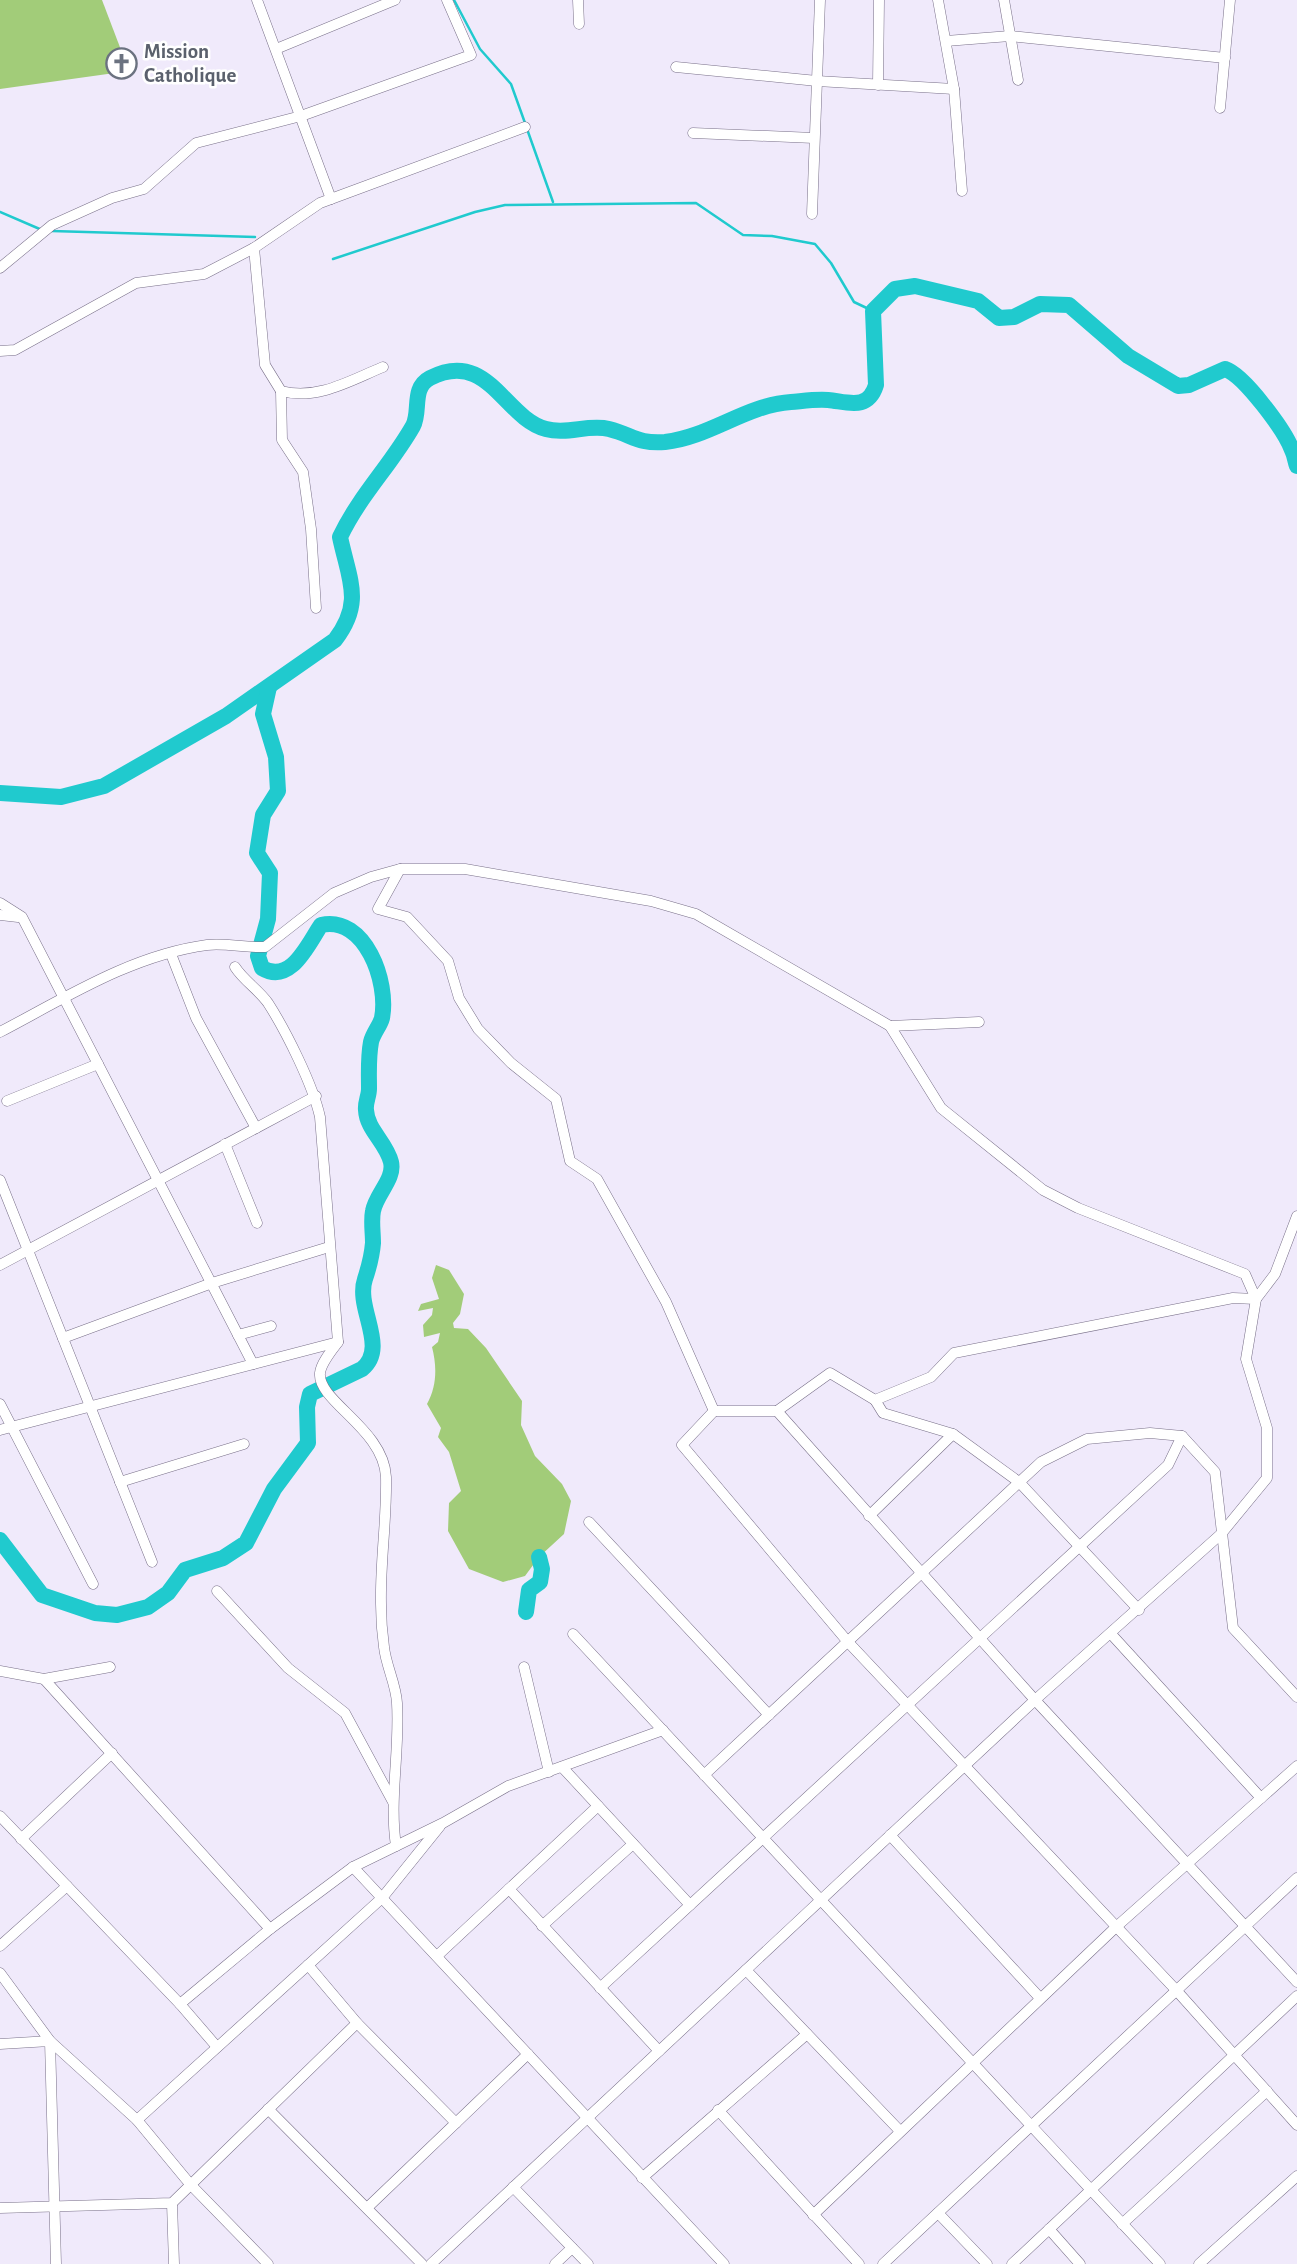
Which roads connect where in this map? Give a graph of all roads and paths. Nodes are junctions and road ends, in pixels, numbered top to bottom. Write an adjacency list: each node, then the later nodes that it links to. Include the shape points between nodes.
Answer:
1 (257, 0): 13 (street)
2 (396, 0): 13 (street)
3 (447, 0): 21 (street, via 471,55)
4 (578, 0): 10 (street)
5 (820, 0): 17 (street)
6 (878, 0): 18 (street)
7 (938, 0): 12 (street)
8 (1004, 0): 11 (street)
9 (1230, 0): 14 (street)
10 (579, 24)
11 (1010, 36): 12 (street); 14 (street); 16 (street)
12 (946, 41): 19 (street)
13 (276, 50): 21 (street)
14 (1225, 58): 20 (street)
15 (676, 67): 17 (street)
16 (1018, 80)
17 (817, 81): 18 (street); 24 (street)
18 (878, 85): 19 (street)
19 (954, 89): 25 (street)
20 (1220, 108)
21 (301, 116): 26 (street); 29 (street, via 196,143 144,188 52,225)
22 (524, 127): 26 (street)
23 (693, 133): 24 (street)
24 (814, 138): 27 (street)
25 (962, 191)
26 (331, 199): 28 (street)
27 (811, 214)
28 (254, 248): 30 (street, via 204,274 136,283 15,350); 32 (street, via 265,365)
29 (0, 268)
30 (0, 351)
31 (383, 367): 32 (street, via 330,390 294,395)
32 (281, 391): 33 (street, via 282,440 303,472)
33 (316, 608)
34 (400, 869): 38 (street, via 334,893 265,947 217,945); 42 (street, via 465,869 651,901 696,914); 66 (street, via 377,909 407,917 448,961 459,999 478,1029 556,1099 570,1161 597,1179 666,1302)
35 (0, 903): 37 (street)
36 (0, 915): 37 (street)
37 (22, 917): 40 (street)
38 (171, 954): 40 (street, via 118,970); 47 (street, via 196,1018)
39 (235, 967): 45 (street, via 267,1002)
40 (64, 998): 43 (street); 44 (street)
41 (979, 1022): 42 (street)
42 (890, 1026): 57 (street, via 941,1108 1043,1189 1079,1208 1245,1274)
43 (0, 1032)
44 (98, 1064): 46 (street); 50 (street)
45 (316, 1096): 47 (street); 53 (street)
46 (7, 1101)
47 (256, 1128): 48 (street)
48 (225, 1144): 50 (street); 52 (street)
49 (0, 1180): 54 (street)
50 (158, 1180): 54 (street); 56 (street)
51 (1297, 1216): 57 (street, via 1275,1274)
52 (257, 1223)
53 (329, 1247): 56 (street); 61 (street)
54 (28, 1250): 55 (street); 60 (street)
55 (0, 1265)
56 (212, 1283): 59 (street); 60 (street)
57 (1255, 1299): 63 (street, via 1233,1298 954,1353 931,1377); 77 (street, via 1246,1359 1267,1428 1267,1478)
58 (271, 1326): 59 (street)
59 (238, 1335): 62 (street)
60 (63, 1338): 65 (street)
61 (338, 1342): 62 (street); 104 (street, via 320,1370 325,1390 376,1442 383,1458 381,1603 384,1647 397,1701)
62 (253, 1364): 65 (street)
63 (875, 1400): 67 (street, via 830,1373); 70 (street, via 883,1413)
64 (0, 1404): 68 (street)
65 (89, 1407): 68 (street); 73 (street)
66 (714, 1411): 67 (street); 87 (street, via 682,1445)
67 (777, 1411): 75 (street)
68 (12, 1427): 69 (street); 81 (street)
69 (0, 1430)
70 (953, 1434): 74 (street); 75 (street)
71 (1182, 1436): 74 (street, via 1150,1433 1087,1439 1041,1462); 77 (street, via 1215,1472); 78 (street, via 1168,1465)
72 (244, 1444): 73 (street)
73 (120, 1482): 79 (street)
74 (1019, 1482): 78 (street); 80 (street)
75 (869, 1516): 80 (street)
76 (589, 1522): 95 (street)
77 (1221, 1534): 83 (street); 92 (street, via 1233,1629)
78 (1080, 1547): 83 (street); 86 (street)
79 (152, 1562)
80 (922, 1573): 86 (street); 87 (street)
81 (93, 1584)
82 (217, 1591): 104 (street, via 288,1668 345,1713)
83 (1139, 1610): 85 (street)
84 (573, 1634): 96 (street)
85 (1112, 1635): 93 (street); 103 (street)
86 (981, 1640): 93 (street); 94 (street)
87 (848, 1642): 94 (street); 95 (street)
88 (110, 1667): 91 (street)
89 (524, 1667): 101 (street)
90 (0, 1671): 91 (street)
91 (44, 1679): 97 (street)
92 (1297, 1698)
93 (1035, 1700): 98 (street); 113 (street)
94 (909, 1706): 98 (street); 109 (street)
95 (769, 1715): 102 (street)
96 (663, 1730): 100 (street); 102 (street)
97 (112, 1753): 110 (street); 124 (street)
98 (965, 1766): 108 (street); 122 (street)
99 (1297, 1766): 103 (street)
100 (562, 1767): 101 (street); 105 (street)
101 (549, 1772): 107 (street, via 508,1786)
102 (704, 1775): 109 (street)
103 (1261, 1798): 113 (street)
104 (393, 1802): 112 (street)
105 (598, 1806): 111 (street); 117 (street)
106 (0, 1816): 110 (street)
107 (443, 1824): 112 (street); 118 (street)
108 (890, 1835): 119 (street); 134 (street)
109 (762, 1838): 119 (street); 120 (street)
110 (21, 1839): 116 (street)
111 (633, 1844): 120 (street); 121 (street)
112 (396, 1846): 114 (street)
113 (1185, 1864): 122 (street); 123 (street)
114 (353, 1867): 118 (street); 124 (street)
115 (1297, 1878): 123 (street)
116 (67, 1886): 125 (street); 135 (street)
117 (509, 1889): 121 (street); 126 (street)
118 (382, 1898): 126 (street); 127 (street)
119 (821, 1900): 128 (street); 144 (street)
120 (690, 1905): 131 (street)
121 (542, 1926): 131 (street)
122 (1116, 1927): 132 (street); 134 (street)
123 (1244, 1927): 130 (street); 132 (street)
124 (270, 1929): 135 (street)
125 (0, 1946)
126 (438, 1955): 142 (street)
127 (308, 1965): 136 (street); 140 (street)
128 (746, 1970): 137 (street); 141 (street)
129 (0, 1973): 138 (street)
130 (1297, 1982)
131 (600, 1987): 141 (street)
132 (1175, 1990): 143 (street); 152 (street)
133 (1297, 1996): 143 (street)
134 (1040, 1998): 144 (street)
135 (180, 2004): 140 (street)
136 (357, 2023): 146 (street); 150 (street)
137 (807, 2034): 147 (street); 153 (street)
138 (50, 2041): 139 (street); 149 (street); 160 (street)
139 (0, 2044)
140 (217, 2048): 149 (street)
141 (659, 2051): 148 (street)
142 (528, 2054): 148 (street); 150 (street)
143 (1234, 2055): 145 (street); 158 (street)
144 (972, 2062): 152 (street); 153 (street)
145 (1267, 2091): 151 (street); 165 (street)
146 (268, 2109): 156 (street); 161 (street)
147 (719, 2110): 155 (street); 164 (street)
148 (587, 2118): 155 (street); 157 (street)
149 (137, 2120): 156 (street)
150 (456, 2123): 161 (street)
151 (1297, 2125)
152 (1031, 2126): 158 (street); 163 (street)
153 (899, 2130): 164 (street)
154 (1297, 2176): 182 (street)
155 (642, 2178): 175 (street)
156 (190, 2184): 159 (street); 170 (street)
157 (513, 2187): 167 (street); 172 (street)
158 (1090, 2190): 165 (street); 166 (street)
159 (172, 2203): 160 (street); 169 (street)
160 (55, 2207): 162 (street); 168 (street)
161 (368, 2207): 171 (street)
162 (0, 2208)
163 (938, 2213): 177 (street); 178 (street)
164 (813, 2215): 176 (street)
165 (1122, 2224): 181 (street)
166 (1049, 2229): 179 (street); 180 (street)
167 (572, 2248): 173 (street); 174 (street)
168 (57, 2264)
169 (174, 2264)
170 (268, 2264)
171 (422, 2264)
172 (431, 2264)
173 (555, 2264)
174 (588, 2264)
175 (724, 2264)
176 (859, 2264)
177 (883, 2264)
178 (987, 2264)
179 (1012, 2264)
180 (1080, 2264)
181 (1160, 2264)
182 (1199, 2264)

